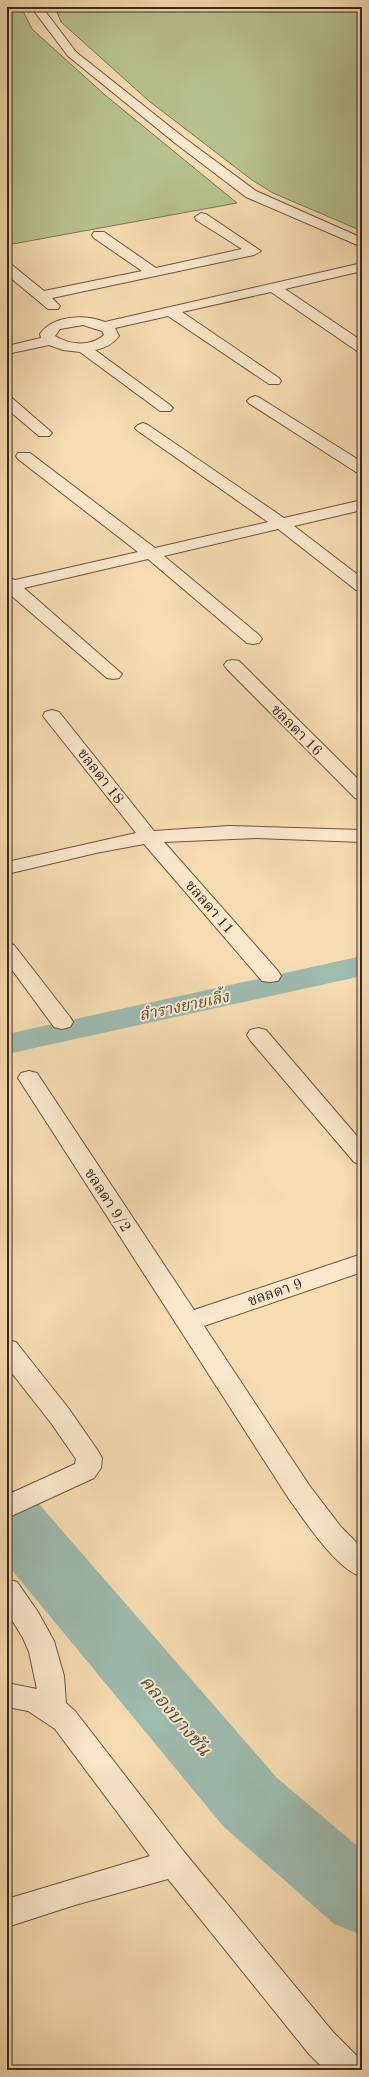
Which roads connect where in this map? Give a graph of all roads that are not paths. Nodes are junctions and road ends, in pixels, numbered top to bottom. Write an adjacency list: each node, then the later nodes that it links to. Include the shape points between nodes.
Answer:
1 (36, 7): 4 (street, via 69,52 251,194)
2 (201, 217): 7 (street, via 254,251)
3 (99, 235): 7 (street)
4 (362, 243)
5 (362, 267): 8 (street)
6 (7, 268): 9 (street)
7 (153, 272): 9 (street)
8 (273, 288): 10 (street); 14 (street)
9 (41, 296): 11 (street)
10 (171, 311): 12 (street); 19 (street)
11 (72, 322): 12 (street, via 93,322); 15 (street, via 55,326 50,330 47,334)
12 (105, 326): 16 (street, via 112,336 108,340 102,344)
13 (362, 334): 14 (street)
14 (346, 337): 17 (street)
15 (50, 340): 16 (street, via 60,345); 18 (street)
16 (82, 347): 22 (street)
17 (362, 348)
18 (7, 350)
19 (274, 381)
20 (7, 401): 24 (street)
21 (255, 401): 26 (street)
22 (165, 408)
23 (143, 428): 28 (street)
24 (44, 433)
25 (24, 456): 29 (street)
26 (362, 469)
27 (362, 505): 28 (street)
28 (282, 524): 29 (street); 31 (street)
29 (152, 554): 30 (street); 32 (street)
30 (8, 585): 34 (street)
31 (362, 586)
32 (253, 639)
33 (233, 665): 36 (street, ชลลดา 16)
34 (113, 674)
35 (52, 716): 38 (street, ชลลดา 18)
36 (362, 794)
37 (362, 836): 38 (street, via 236,833)
38 (149, 837): 39 (street); 41 (street, ชลลดา 11)
39 (7, 868)
40 (7, 950): 42 (street)
41 (270, 976)
42 (62, 1022)
43 (258, 1035): 45 (street)
44 (29, 1078): 47 (street, ชลลดา 9/2)
45 (362, 1157)
46 (362, 1263): 47 (street, ชลลดา 9)
47 (187, 1322): 50 (street, ชลลดา 9/2, via 299,1492 331,1534)
48 (7, 1349): 49 (street, via 60,1416 89,1458 85,1471)
49 (7, 1506)
50 (362, 1566)
51 (7, 1590): 53 (street, via 28,1619 41,1643 50,1676)
52 (7, 1695): 53 (street, via 27,1697)
53 (51, 1707): 54 (street, via 65,1720)
54 (174, 1863): 55 (street); 56 (street, via 321,2043)
55 (7, 1913)
56 (348, 2070)

